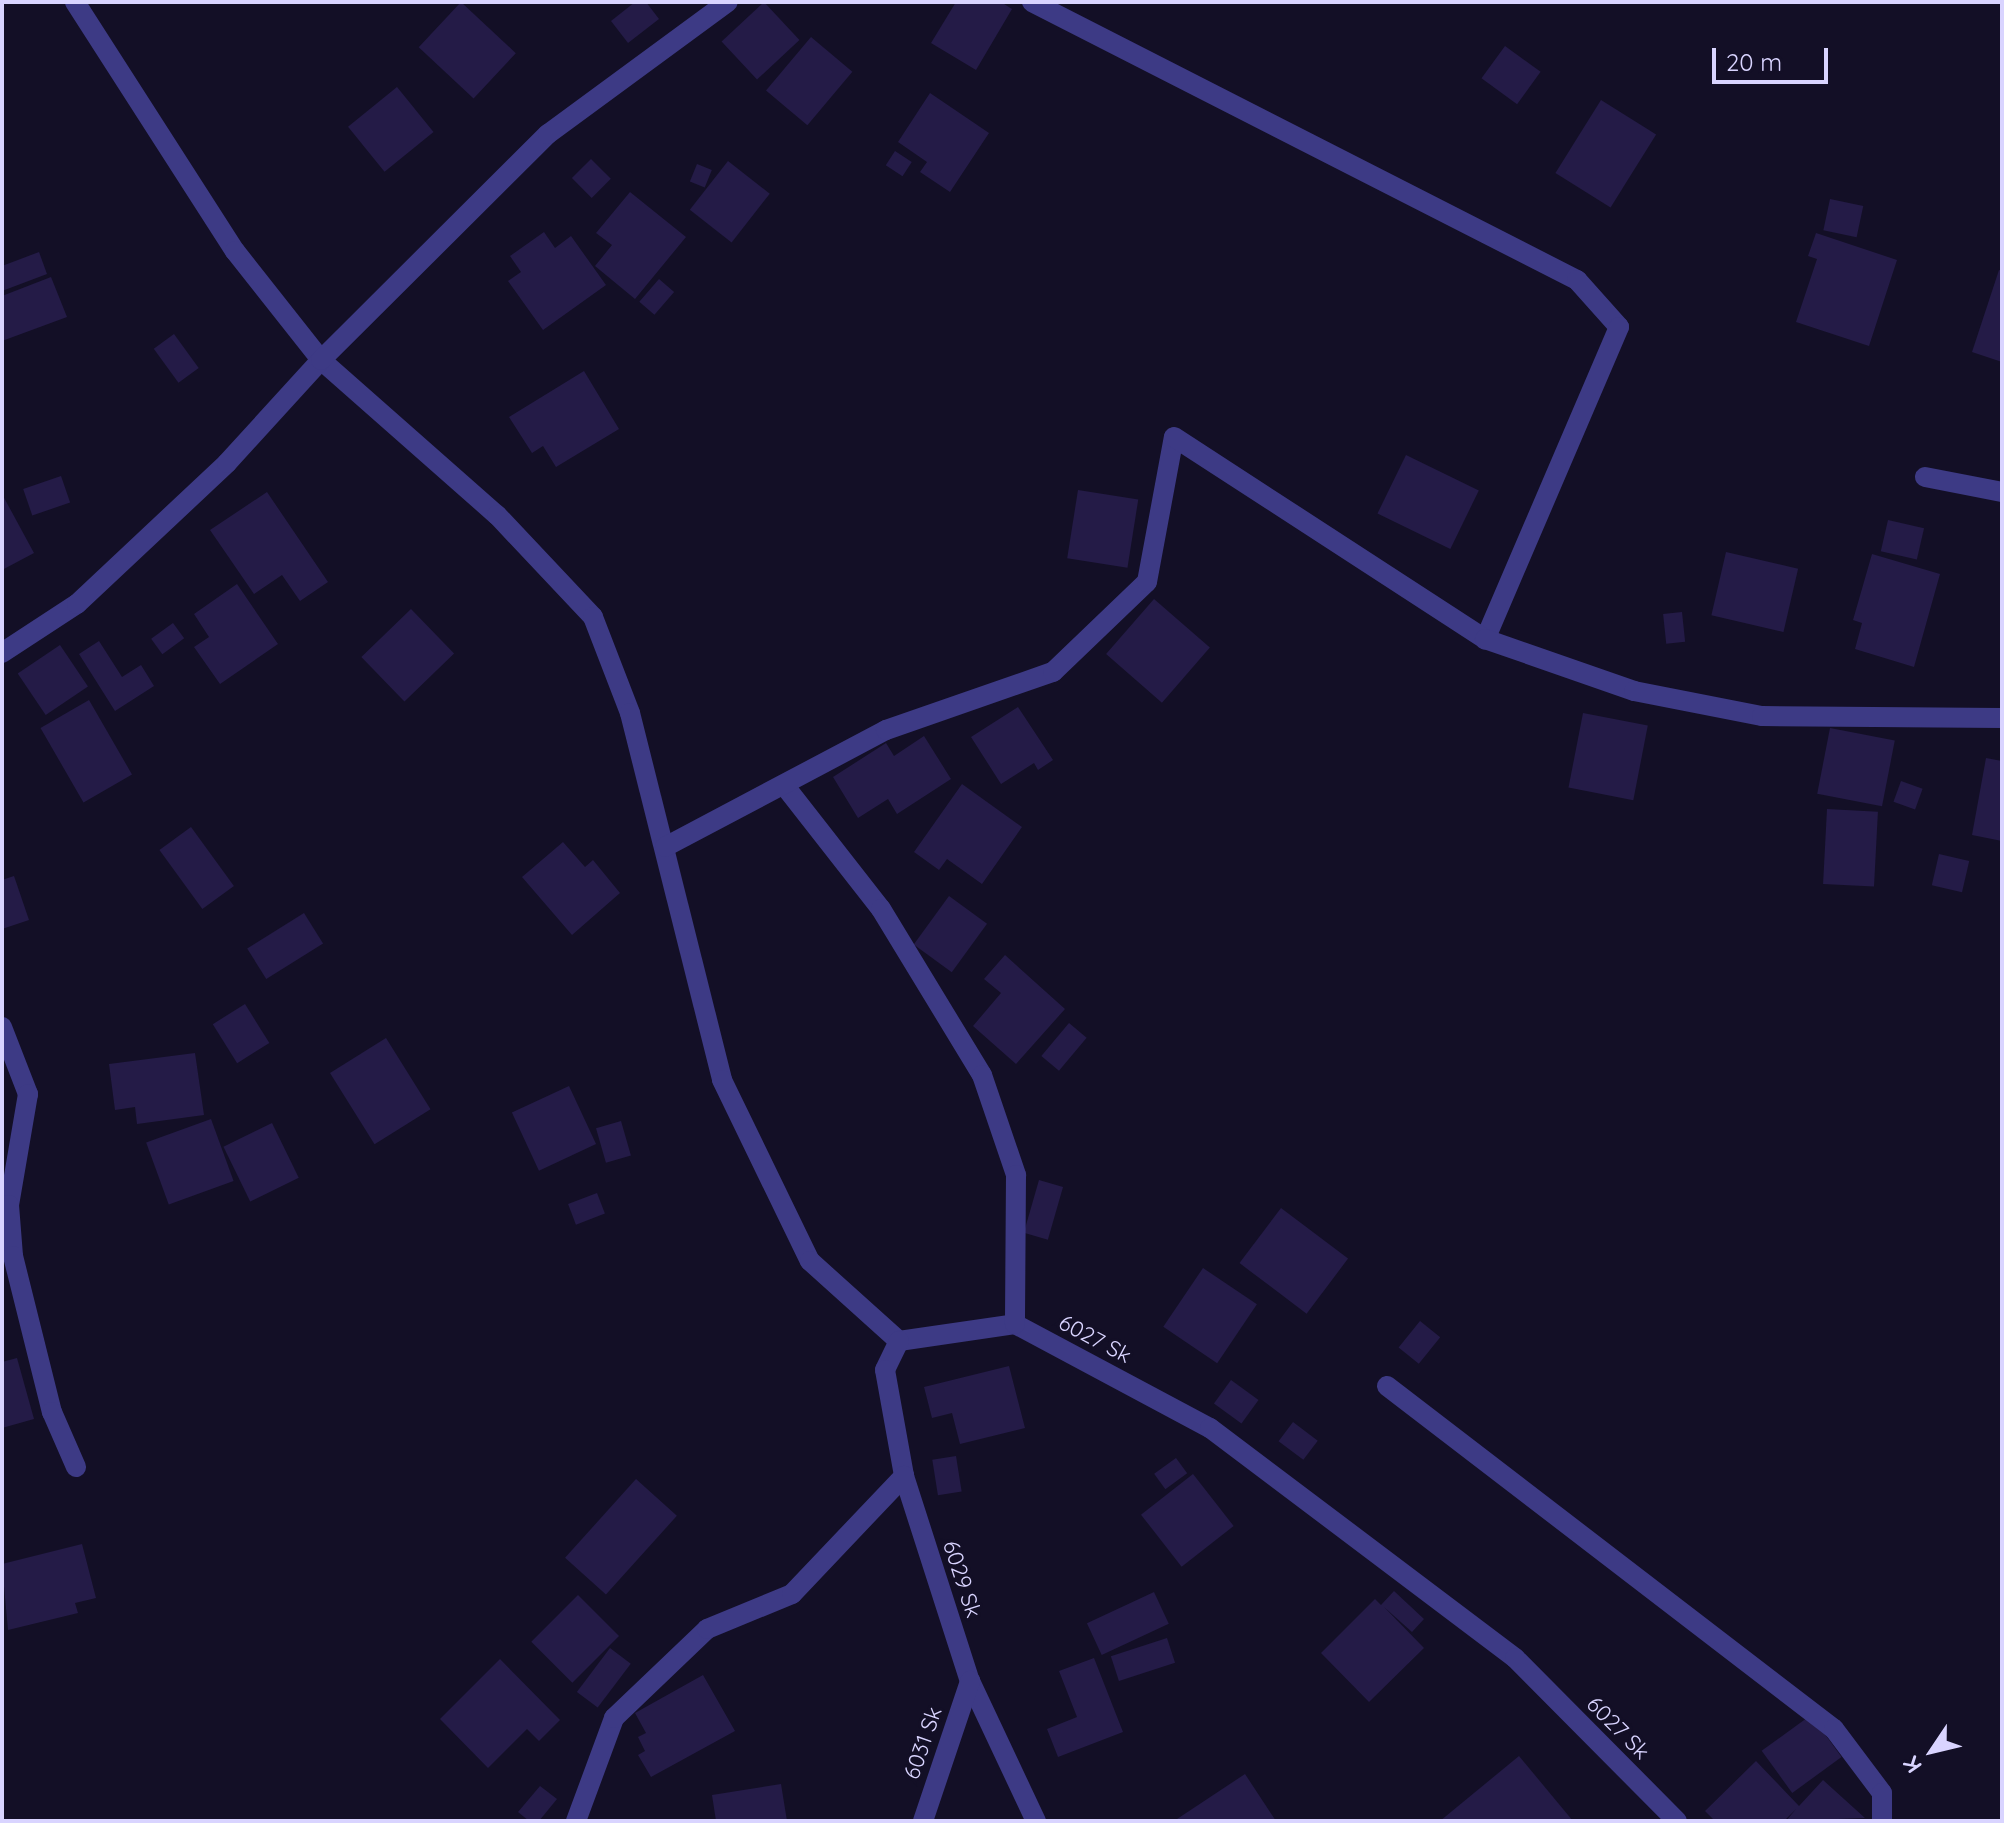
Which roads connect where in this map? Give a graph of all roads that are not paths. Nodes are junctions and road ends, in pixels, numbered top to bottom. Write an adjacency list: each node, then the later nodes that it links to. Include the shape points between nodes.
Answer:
1 (75, 2): 4 (street, via 235,251)
2 (728, 2): 4 (street, via 548,134)
3 (1032, 2): 7 (street, via 1577,280 1619,327)
4 (321, 360): 8 (street, via 227,463 77,604); 11 (street, via 497,515 593,617 630,713)
5 (1925, 477): 6 (street)
6 (2002, 492)
7 (1485, 639): 9 (street, via 1634,691 1762,716); 10 (street, via 1174,437 1147,582 1053,672 886,730)
8 (2, 653)
9 (2002, 718)
10 (784, 785): 11 (street); 13 (street, via 881,909 982,1075 1016,1175)
11 (665, 847): 14 (street, via 722,1080 810,1261)
12 (2, 1027): 16 (street, via 28,1094 9,1205 13,1256 52,1412)
13 (1015, 1324): 14 (street); 22 (street, 6027 Sk, via 1223,1437 1515,1658)
14 (899, 1341): 17 (street, 6029 Sk, via 885,1370)
15 (1387, 1386): 23 (street, via 1834,1729 1882,1793)
16 (76, 1467)
17 (904, 1476): 18 (street, 6029 Sk); 19 (street, via 792,1594 707,1629 614,1718)
18 (970, 1681): 20 (street, 6031 Sk); 21 (street, 6029 Sk)
19 (576, 1821)
20 (923, 1821)
21 (1036, 1821)
22 (1677, 1821)
23 (1882, 1821)

